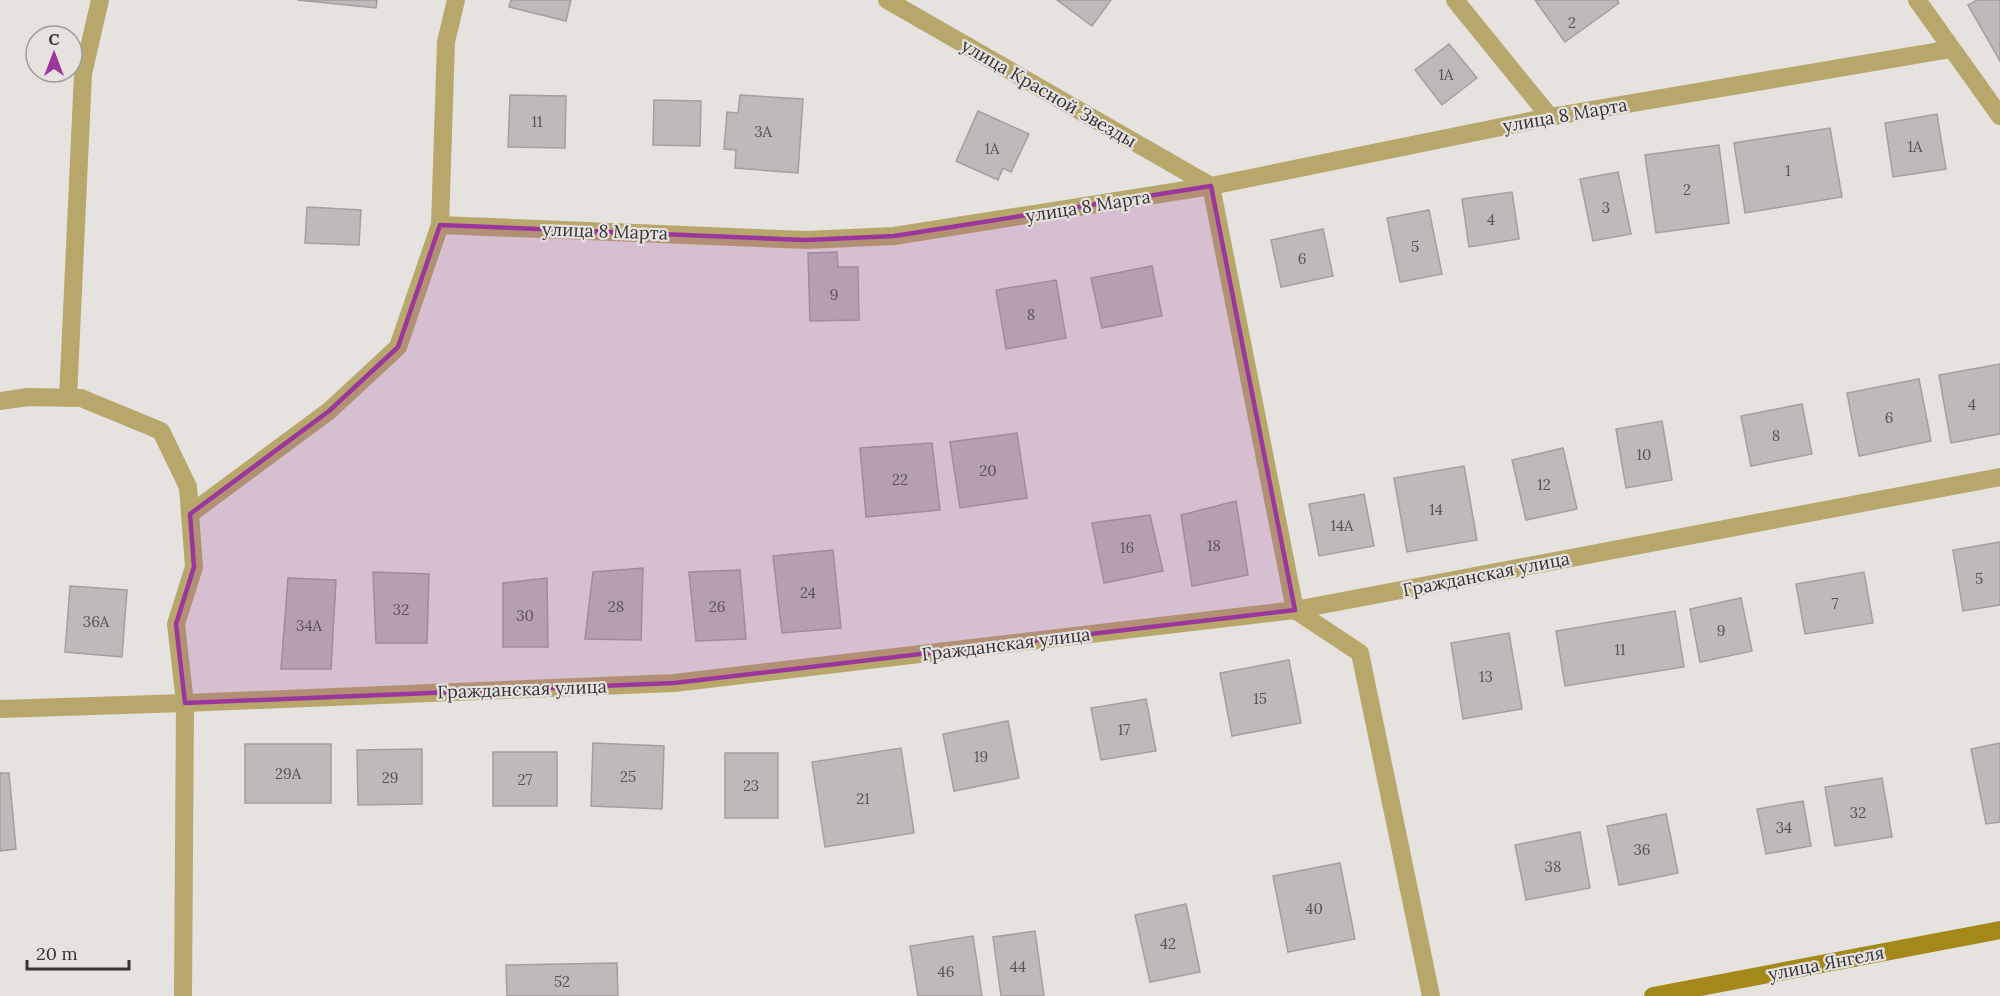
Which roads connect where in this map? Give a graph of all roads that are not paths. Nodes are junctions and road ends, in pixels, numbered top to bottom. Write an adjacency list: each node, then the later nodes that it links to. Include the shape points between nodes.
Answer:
1 (100, 0): 11 (street, via 83,74)
2 (456, 0): 10 (street, via 446,42)
3 (887, 0): 9 (street, улица Красной Звезды)
4 (1455, 0): 8 (street)
5 (1917, 0): 6 (street)
6 (1951, 49): 7 (street); 8 (street, улица 8 Марта)
7 (2000, 116)
8 (1550, 117): 9 (street, улица 8 Марта)
9 (1211, 186): 10 (street, улица 8 Марта, via 894,236 806,240); 15 (street)
10 (440, 225): 14 (street, via 398,347 329,411)
11 (68, 398): 12 (street); 14 (street, via 81,398 161,432 188,487)
12 (0, 401)
13 (2000, 477): 15 (street, Гражданская улица)
14 (190, 514): 16 (street, via 194,567 176,624)
15 (1295, 610): 16 (street, Гражданская улица, via 674,683); 20 (street, via 1360,653)
16 (185, 703): 17 (street, Гражданская улица); 19 (street)
17 (0, 709)
18 (2000, 930): 21 (street, улица Янгеля)
19 (183, 996)
20 (1431, 996)
21 (1653, 996)

